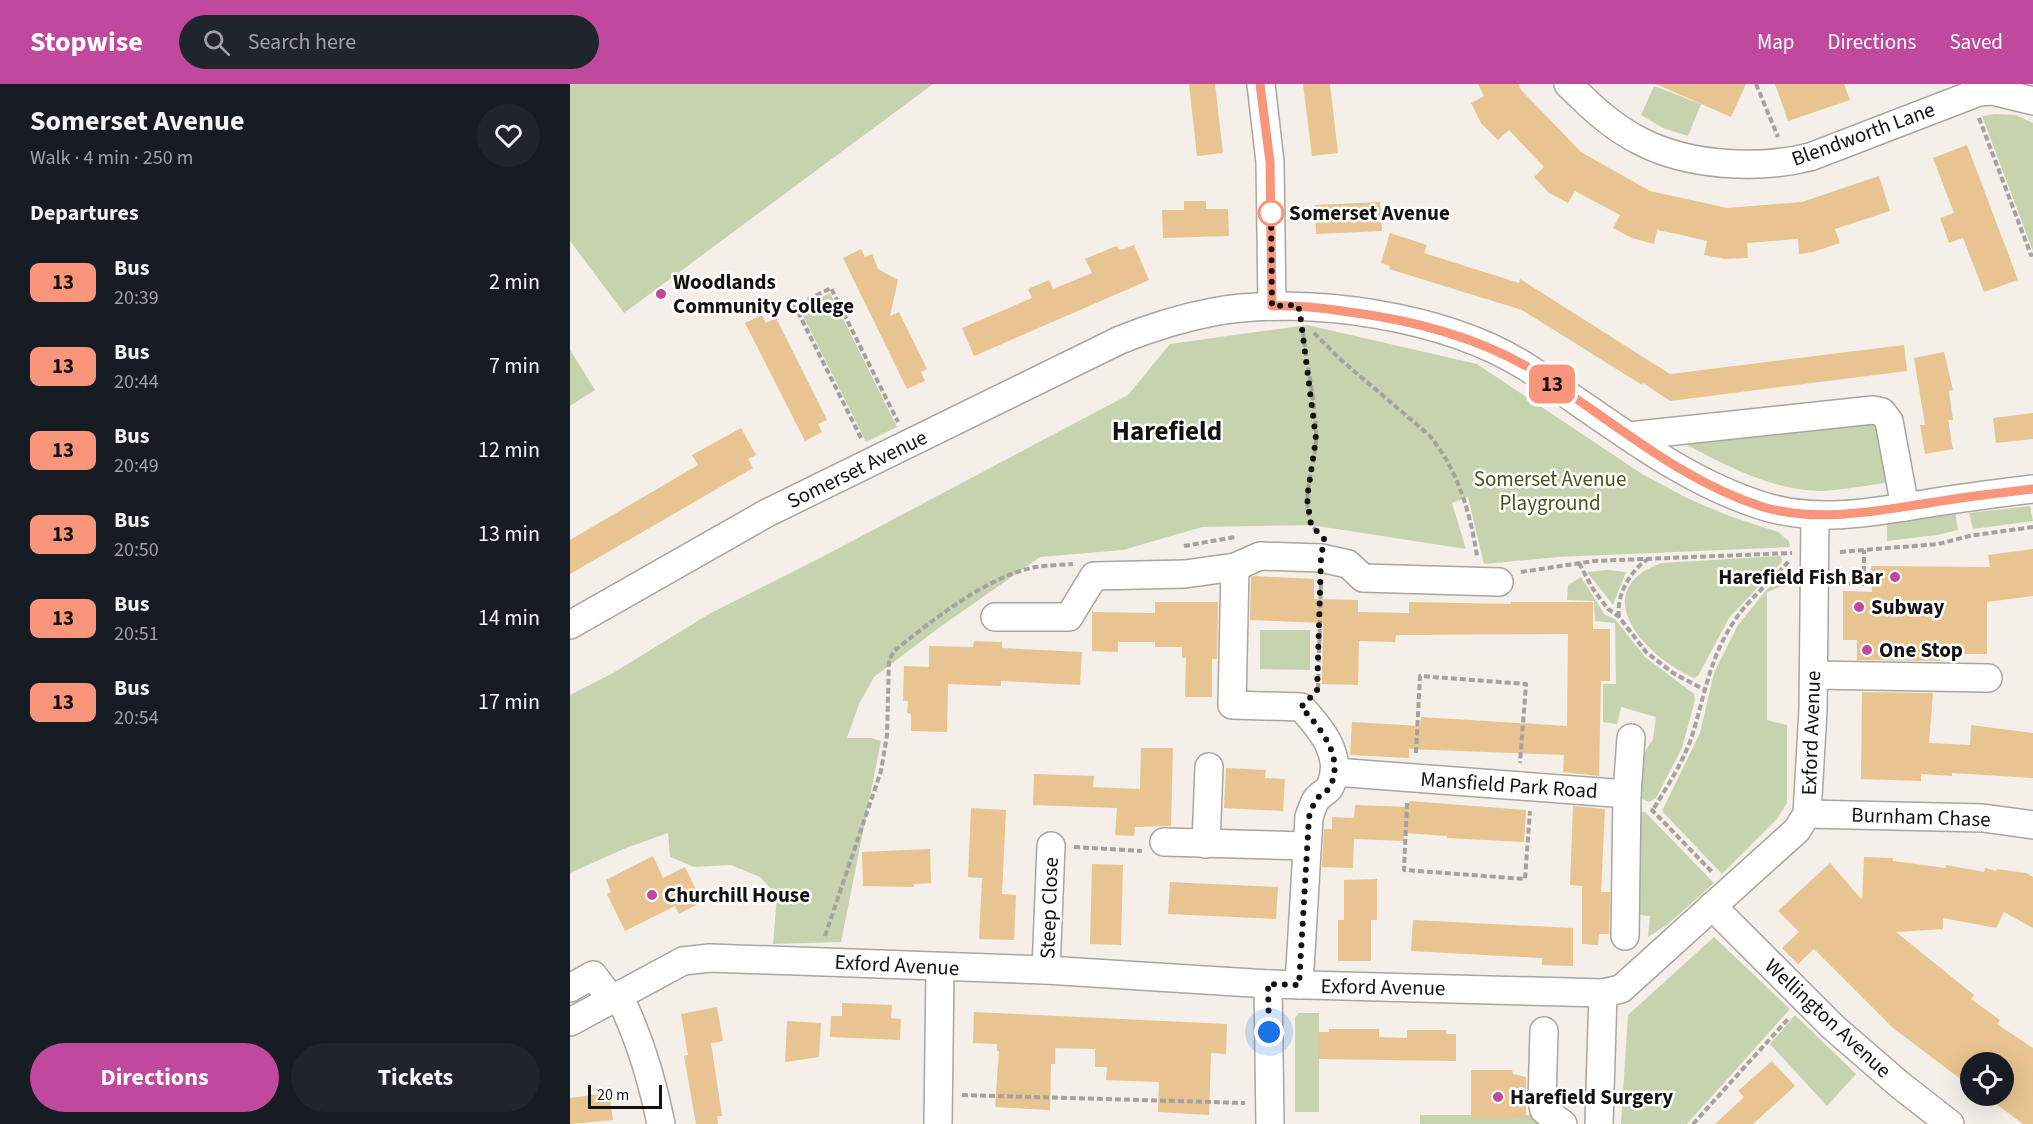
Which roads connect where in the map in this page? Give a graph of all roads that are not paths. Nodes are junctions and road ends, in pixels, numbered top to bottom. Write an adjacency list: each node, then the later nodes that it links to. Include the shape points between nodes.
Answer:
1 (1261, 84): 5 (street)
2 (1568, 84): 3 (street, Blendworth Lane, via 1615,126 1641,142 1696,159 1752,165 1810,157)
3 (1984, 90): 4 (street)
4 (2033, 101)
5 (1290, 308): 6 (street, Somerset Avenue, via 1421,324 1475,340 1526,367); 13 (street, Somerset Avenue, via 1214,312 1161,324 1120,340 767,513)
6 (1629, 436): 8 (street, via 1882,412 1889,421); 9 (street, Somerset Avenue, via 1721,490 1764,507)
7 (2033, 489): 8 (street, Somerset Avenue)
8 (1905, 507): 9 (street, Somerset Avenue)
9 (1815, 517): 14 (street, Exford Avenue)
10 (1235, 567): 11 (street, via 1260,556 1318,548 1348,564 1363,578); 12 (street, via 1185,573 1085,570 1069,617); 18 (street, via 1232,705 1301,707 1320,728 1332,750)
11 (1505, 577)
12 (995, 617)
13 (570, 625)
14 (1814, 675): 15 (street); 20 (street, Exford Avenue)
15 (1988, 678)
16 (1631, 738): 19 (street, Mansfield Park Road)
17 (1209, 767): 23 (street)
18 (1335, 772): 19 (street, Mansfield Park Road); 25 (street, via 1329,789 1316,799 1309,817)
19 (1627, 794): 27 (street)
20 (1808, 814): 21 (street, Burnham Chase, via 1983,818); 26 (street, Exford Avenue, via 1797,830)
21 (2033, 825)
22 (1164, 842): 23 (street)
23 (1206, 844): 25 (street)
24 (1051, 846): 29 (street, Steep Close)
25 (1307, 846): 31 (street)
26 (1720, 898): 33 (street, Exford Avenue, via 1621,989); 42 (street, Wellington Avenue, via 1805,1000 1868,1059)
27 (1625, 936)
28 (940, 968): 29 (street, Exford Avenue); 34 (street, Exford Avenue, via 710,958 683,961); 39 (street)
29 (1046, 970): 30 (street, Exford Avenue)
30 (1268, 984): 31 (street, Exford Avenue); 37 (street)
31 (1299, 985): 33 (street, Exford Avenue)
32 (570, 988): 34 (street, via 593,975)
33 (1604, 993): 41 (street)
34 (616, 998): 35 (street, Exford Avenue); 38 (street, via 635,1029)
35 (570, 1022)
36 (1544, 1031): 40 (street, via 1542,1102 1545,1110)
37 (1270, 1114)
38 (661, 1124)
39 (938, 1124)
40 (1563, 1124)
41 (1599, 1124)
42 (1950, 1124)

